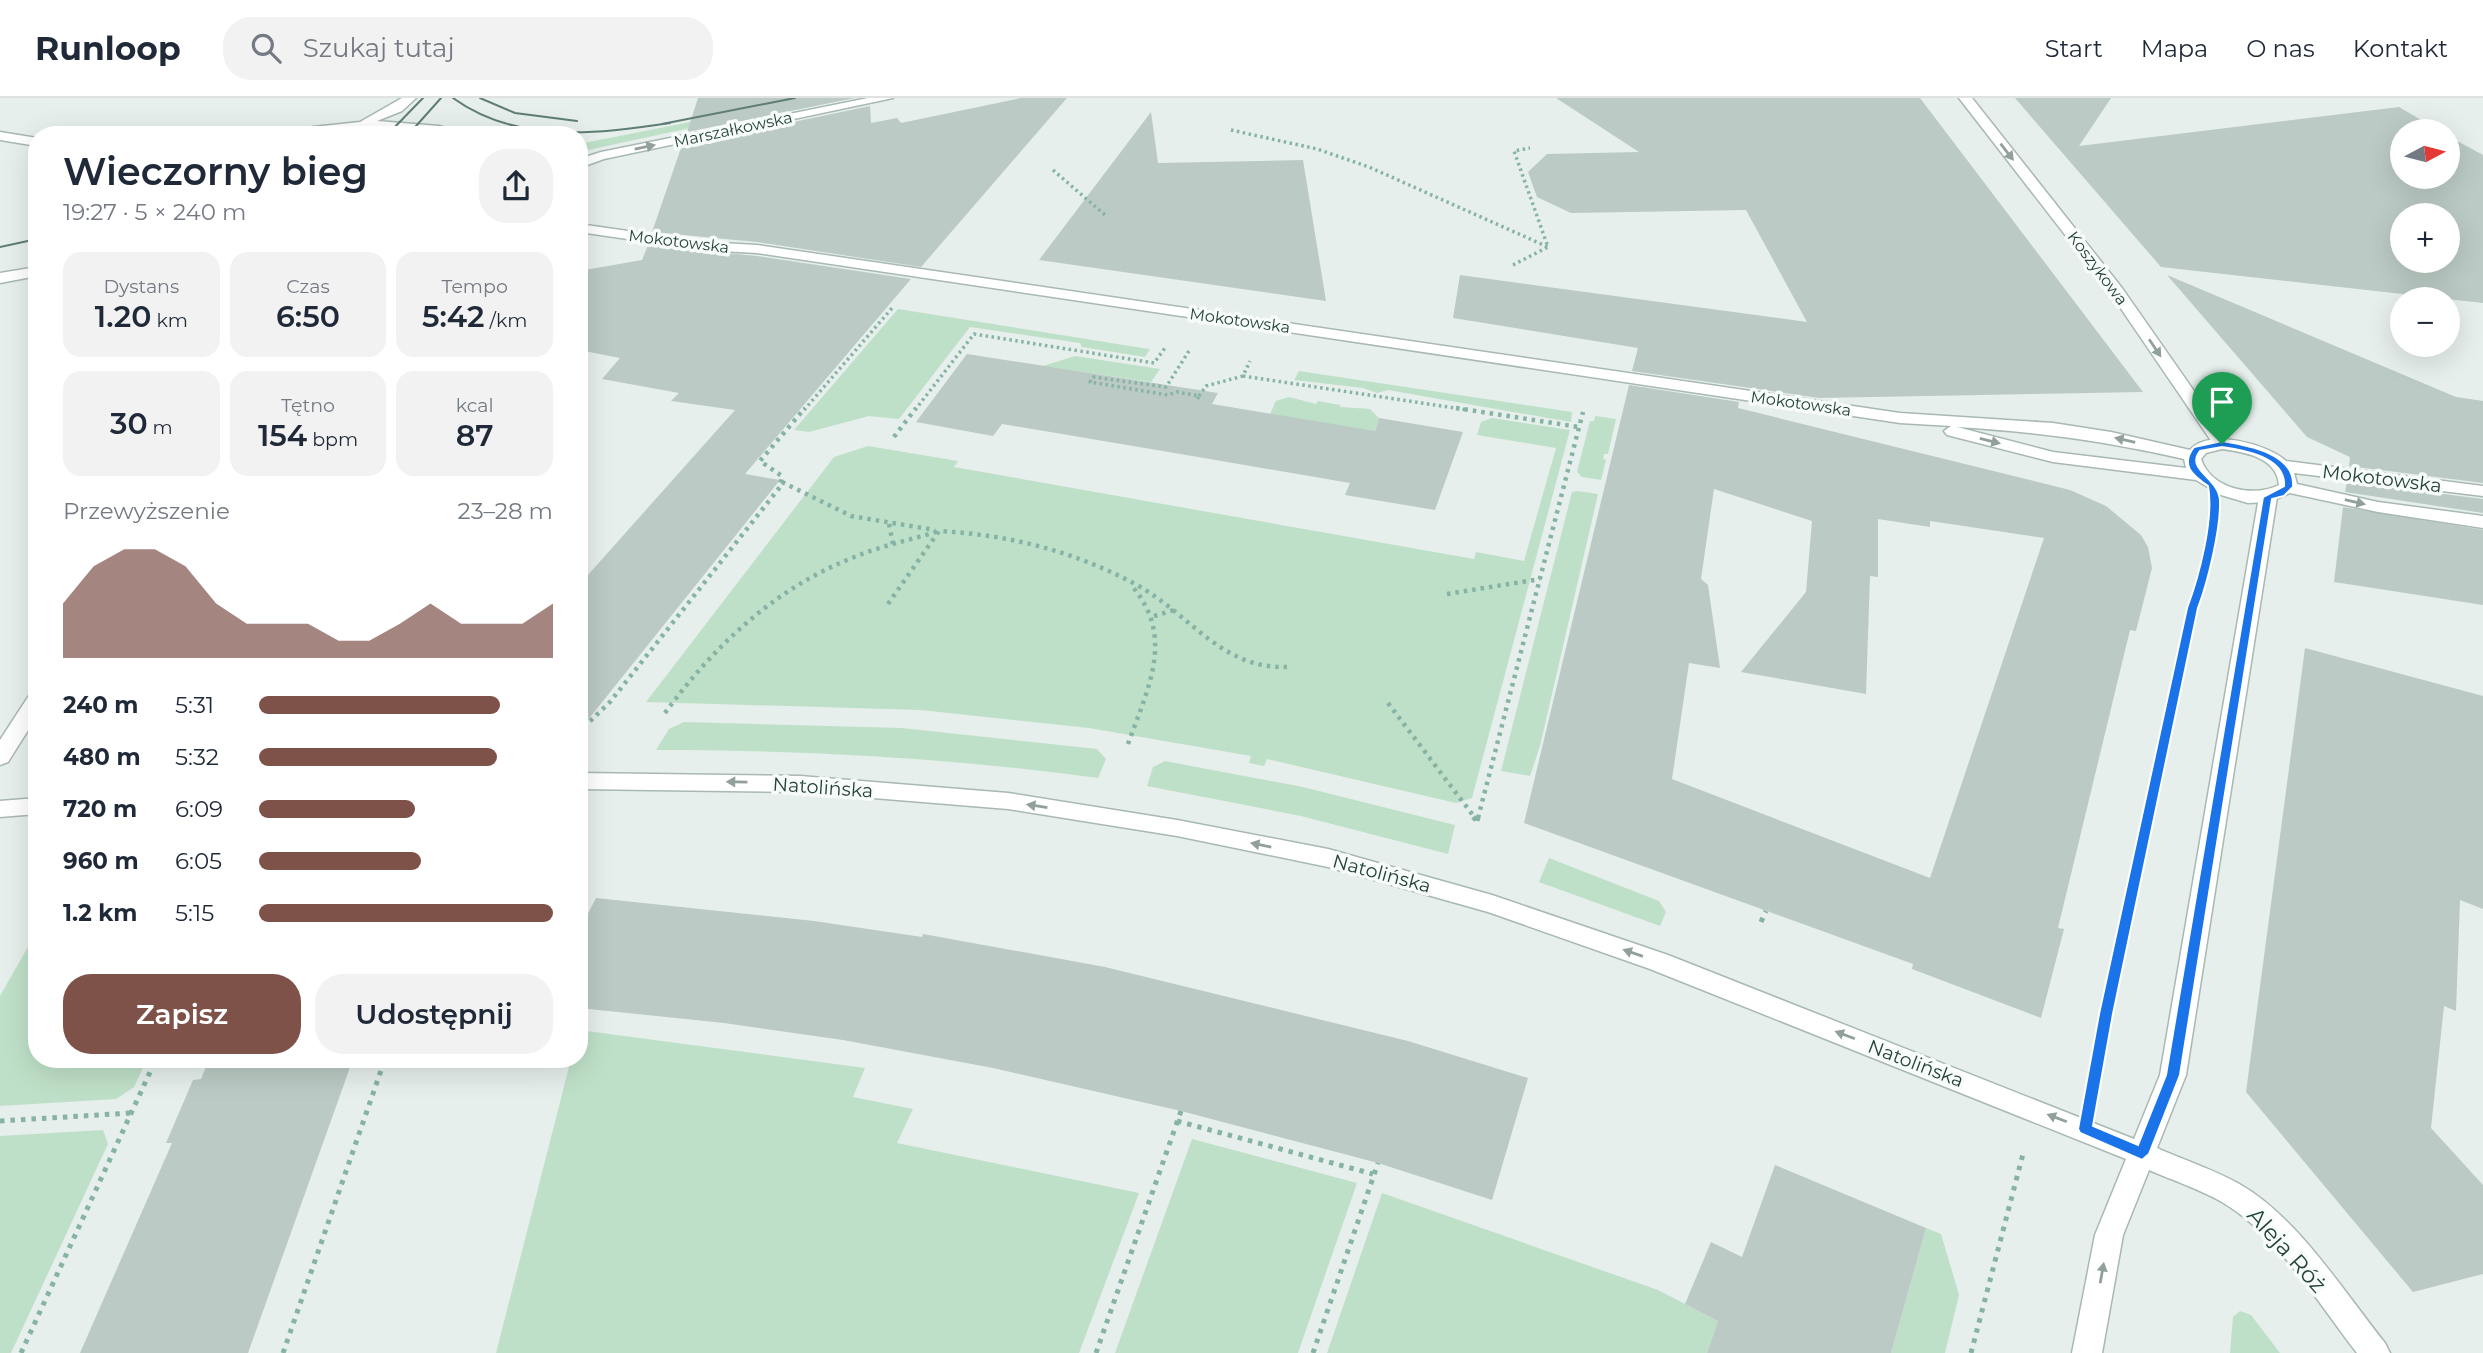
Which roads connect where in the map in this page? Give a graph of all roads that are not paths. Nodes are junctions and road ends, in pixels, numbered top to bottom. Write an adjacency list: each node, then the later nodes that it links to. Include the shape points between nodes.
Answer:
1 (410, 98): 4 (street)
2 (887, 98): 7 (street, Marszałkowska, one-way to 2)
3 (1965, 98): 12 (street, Koszykowa, one-way to 12, via 2117,291)
4 (352, 126)
5 (0, 136): 6 (street)
6 (28, 141)
7 (588, 161)
8 (588, 229): 11 (street, Mokotowska, via 771,251)
9 (28, 273): 10 (street)
10 (0, 278)
11 (1900, 418): 13 (street, Mokotowska, one-way to 11, via 2053,428); 15 (street, Mokotowska, one-way to 15, via 2053,457)
12 (2222, 444): 13 (street, via 2197,449); 14 (street, Mokotowska, via 2244,447)
13 (2192, 456): 15 (street, via 2191,464)
14 (2282, 466): 16 (street, Mokotowska); 17 (street, via 2289,478)
15 (2205, 480): 17 (street, Mokotowska, via 2231,493)
16 (2483, 491)
17 (2278, 492): 18 (street, Mokotowska, one-way to 18); 24 (street, via 2173,1075)
18 (2483, 522)
19 (28, 713): 20 (street)
20 (0, 757)
21 (588, 781): 24 (street, Natolińska, one-way to 21, via 1659,962 1492,904 1328,858 1008,801 789,784)
22 (28, 806): 23 (street)
23 (0, 808)
24 (2142, 1154): 25 (street, one-way to 24, via 2109,1236); 26 (street, Aleja Róż, via 2232,1194 2269,1223)
25 (2087, 1353)
26 (2375, 1353)

